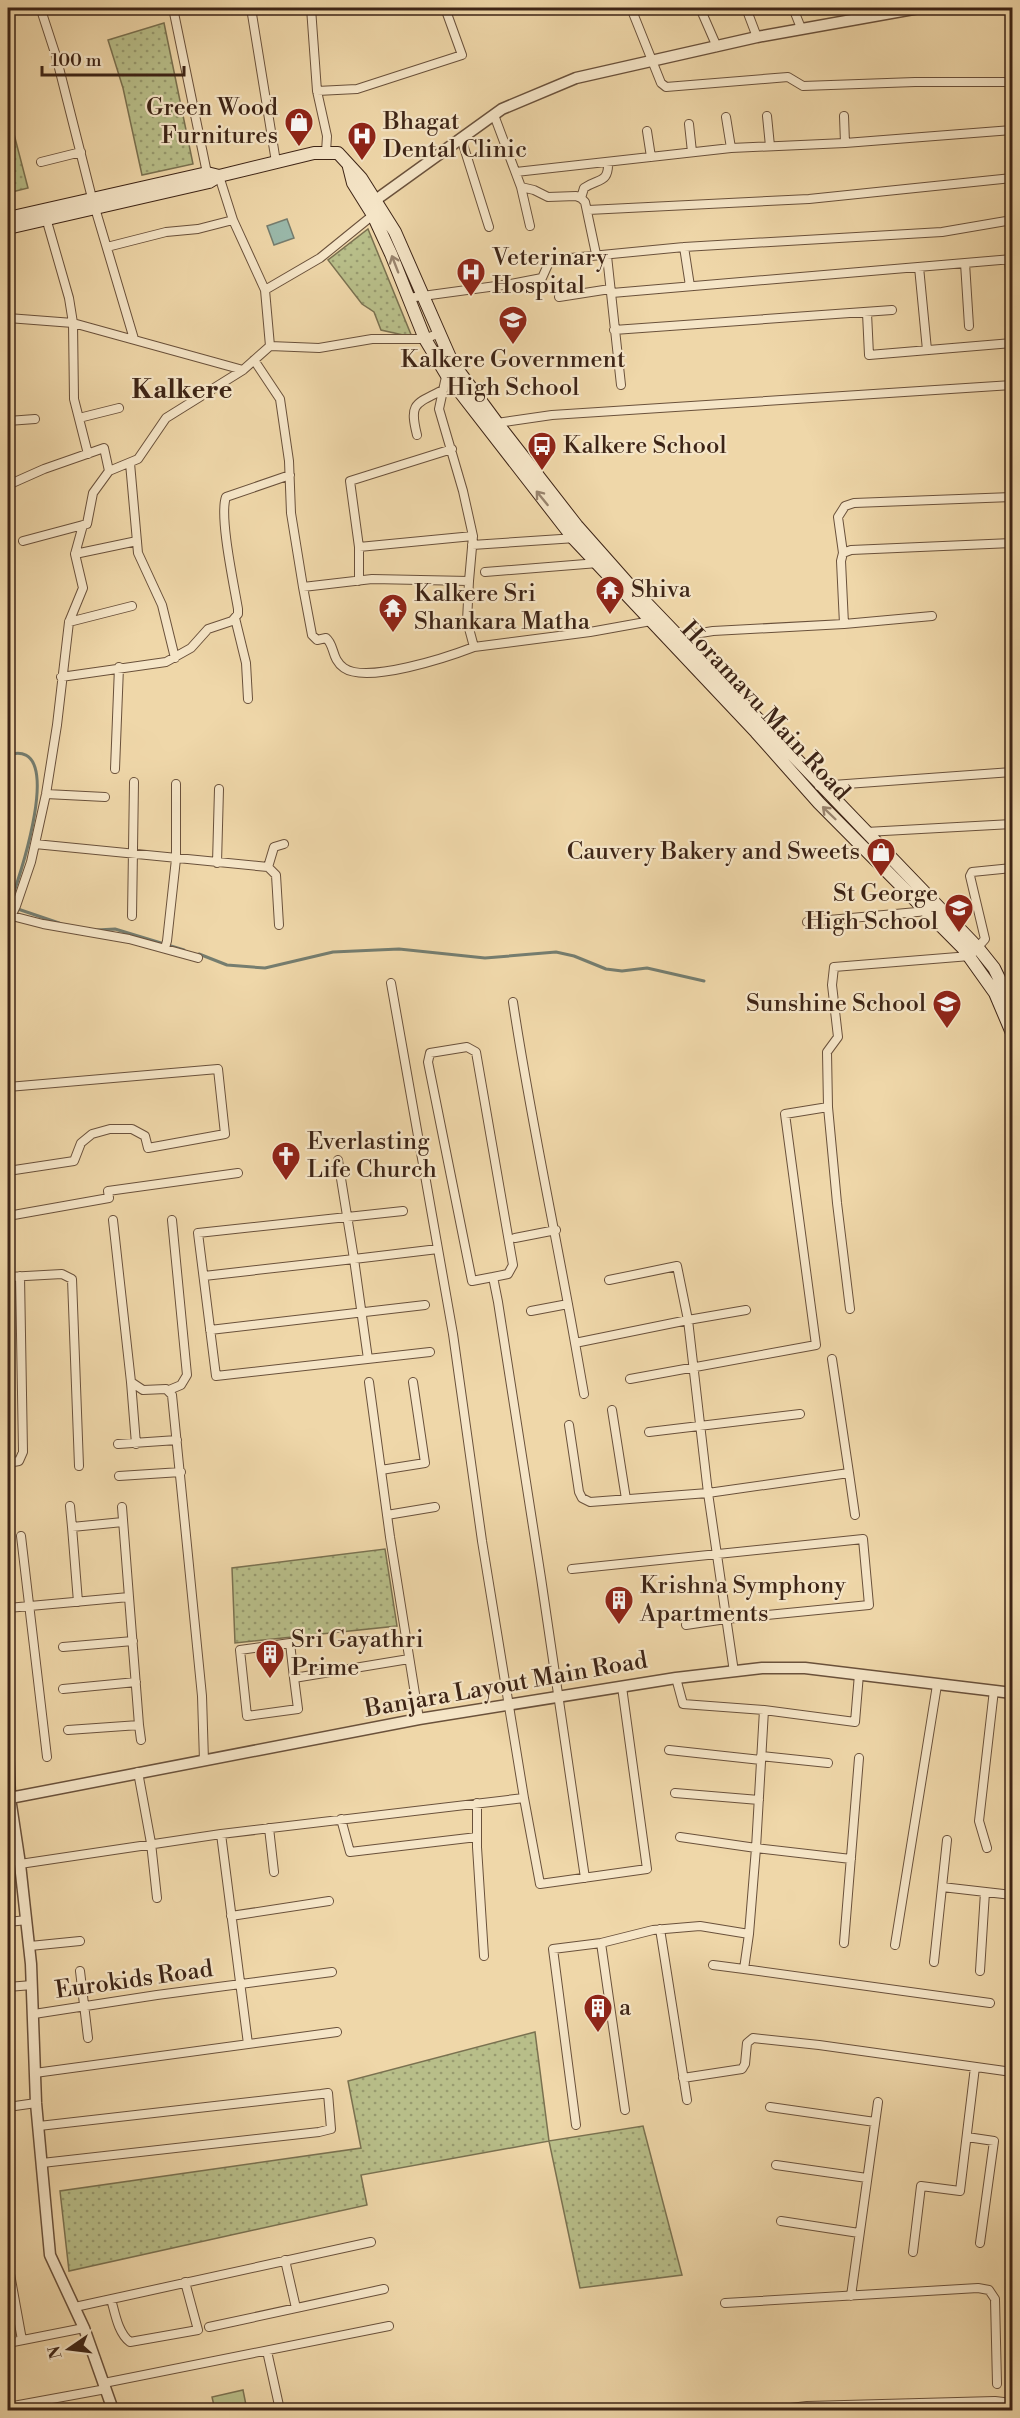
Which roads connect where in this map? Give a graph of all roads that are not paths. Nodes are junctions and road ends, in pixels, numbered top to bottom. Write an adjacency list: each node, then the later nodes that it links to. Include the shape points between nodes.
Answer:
1 (173, 8): 36 (street)
2 (251, 8): 33 (street)
3 (311, 8): 16 (street)
4 (446, 8): 16 (street, via 462,55 357,89)
5 (631, 8): 14 (street)
6 (700, 8): 13 (street)
7 (746, 8): 12 (street)
8 (793, 8): 11 (street)
9 (919, 8): 11 (street)
10 (42, 14): 28 (street)
11 (801, 28): 12 (street)
12 (757, 37): 13 (street)
13 (717, 47): 14 (street)
14 (654, 61): 15 (street, via 666,87 788,77 804,86); 17 (street, via 576,78)
15 (1012, 82)
16 (317, 91): 29 (street, via 327,136)
17 (494, 115): 24 (street); 35 (street)
18 (767, 116): 26 (street)
19 (844, 116): 25 (street)
20 (726, 117): 27 (street)
21 (689, 124): 30 (street)
22 (1012, 129): 25 (street)
23 (648, 131): 31 (street)
24 (461, 138): 41 (street); 47 (street)
25 (845, 143): 26 (street)
26 (770, 146): 27 (street)
27 (731, 148): 30 (street)
28 (81, 152): 32 (street); 40 (street)
29 (326, 152): 33 (main road); 41 (main road, via 342,156 361,178)
30 (692, 152): 31 (street)
31 (651, 157): 34 (street)
32 (41, 162)
33 (276, 162): 36 (main road)
34 (609, 162): 35 (street); 39 (street, via 605,178 584,188)
35 (516, 172): 38 (street)
36 (212, 177): 40 (main road); 45 (street)
37 (1012, 178): 42 (street, via 809,199)
38 (520, 187): 39 (street, via 548,197); 48 (street)
39 (581, 198): 42 (street)
40 (94, 202): 43 (main road); 44 (main road); 50 (street)
41 (372, 207): 58 (street, via 320,258); 61 (main road, Horamavu Main Road, via 395,232); 63 (main road, Horamavu Main Road, one-way to 41)
42 (588, 210): 52 (street)
43 (8, 218)
44 (46, 218): 49 (main road); 67 (street)
45 (233, 220): 50 (street); 58 (street)
46 (1012, 220): 51 (street, via 942,232)
47 (489, 226)
48 (530, 226)
49 (8, 228)
50 (107, 247): 71 (street)
51 (684, 247): 53 (street); 57 (street)
52 (596, 255): 53 (street); 61 (street, via 550,260 542,278)
53 (607, 256): 59 (street)
54 (1011, 260): 55 (street); 60 (street)
55 (965, 263): 56 (street); 68 (street)
56 (919, 267): 57 (street); 75 (street)
57 (690, 286): 59 (street)
58 (265, 290): 74 (street)
59 (611, 291): 62 (street); 69 (street)
60 (1012, 291)
61 (422, 295): 63 (street); 70 (main road, Horamavu Main Road)
62 (559, 297)
63 (408, 298): 72 (main road, Horamavu Main Road)
64 (892, 310): 65 (street)
65 (867, 313): 69 (street); 75 (street, via 869,355)
66 (8, 318): 67 (street)
67 (73, 323): 71 (street); 84 (street, via 74,399)
68 (969, 326)
69 (614, 330): 81 (street)
70 (439, 333): 72 (street); 77 (main road, Horamavu Main Road)
71 (134, 339): 78 (street)
72 (425, 339): 74 (street, via 372,339 319,348); 79 (main road, Horamavu Main Road)
73 (1012, 343): 75 (street)
74 (270, 346): 76 (street)
75 (927, 350)
76 (254, 360): 78 (street); 93 (street, via 280,399)
77 (452, 362): 79 (street); 87 (main road, Horamavu Main Road)
78 (243, 370): 91 (street, via 166,418 138,459)
79 (446, 374): 82 (street); 97 (main road, Horamavu Main Road, one-way to 79)
80 (1012, 385): 87 (street, via 552,415)
81 (621, 386)
82 (443, 390): 88 (street, via 421,401 413,410); 89 (street, via 440,409)
83 (119, 408): 84 (street)
84 (79, 418): 90 (street)
85 (35, 419): 86 (street)
86 (8, 421)
87 (497, 423): 97 (main road, Horamavu Main Road)
88 (417, 435)
89 (452, 449): 100 (street); 102 (street, via 350,481)
90 (88, 454): 92 (street, via 104,448); 94 (street)
91 (130, 463): 92 (street); 99 (street)
92 (108, 471): 96 (street, via 93,493 87,524)
93 (290, 475): 109 (street, via 291,513); 112 (street, via 231,494 224,502 238,609)
94 (8, 485)
95 (1012, 497): 103 (street, via 854,503 845,506 838,517)
96 (83, 525): 98 (street); 104 (street)
97 (581, 538): 100 (street); 105 (main road, Horamavu Main Road)
98 (23, 541)
99 (137, 541): 104 (street); 118 (street, via 142,565 162,605)
100 (472, 541): 102 (street); 108 (street)
101 (1012, 543): 103 (street)
102 (359, 547): 107 (street)
103 (843, 553): 115 (street)
104 (75, 555): 114 (street, via 83,588)
105 (603, 562): 106 (street); 113 (main road, Horamavu Main Road); 116 (main road, Horamavu Main Road)
106 (485, 572)
107 (359, 581): 108 (street); 109 (street)
108 (469, 581): 117 (street, via 467,621)
109 (303, 587): 117 (street, via 312,635 316,639 326,638 333,658 355,674 422,665)
110 (132, 606): 114 (street)
111 (932, 616): 115 (street)
112 (235, 618): 118 (street, via 208,629 195,645); 121 (street, via 247,668)
113 (651, 621): 116 (main road, Horamavu Main Road); 117 (street)
114 (69, 622): 120 (street)
115 (844, 624): 116 (street, via 713,631)
116 (674, 638): 126 (main road, Horamavu Main Road); 129 (main road, Horamavu Main Road)
117 (474, 647)
118 (175, 658): 119 (street)
119 (119, 667): 120 (street); 122 (street)
120 (61, 677): 128 (street)
121 (248, 699)
122 (115, 769)
123 (1012, 772): 126 (street)
124 (134, 782): 135 (street)
125 (176, 784): 136 (street)
126 (820, 784): 129 (street); 132 (main road, Horamavu Main Road)
127 (219, 789): 137 (street)
128 (46, 794): 130 (street); 133 (street)
129 (811, 794): 140 (main road, Horamavu Main Road, one-way to 129)
130 (105, 797)
131 (1012, 824): 132 (street)
132 (866, 832): 146 (main road, Horamavu Main Road)
133 (35, 844): 135 (street); 141 (street)
134 (284, 844): 138 (street, via 274,847)
135 (132, 855): 136 (street); 142 (street)
136 (176, 859): 137 (street); 145 (street)
137 (217, 863): 138 (street)
138 (268, 867): 144 (street, via 276,875)
139 (1012, 868): 146 (street, via 972,872 970,876 985,939)
140 (928, 911): 143 (street); 146 (main road, Horamavu Main Road)
141 (11, 913): 145 (street, via 44,924)
142 (132, 916)
143 (807, 922)
144 (279, 925)
145 (166, 945): 147 (street)
146 (974, 952): 149 (main road, Horamavu Main Road, via 993,968); 151 (main road, Horamavu Main Road); 153 (street, via 834,967 832,985 838,1037 827,1052)
147 (198, 958)
148 (391, 983): 164 (street)
149 (1011, 997)
150 (513, 1002): 162 (street)
151 (1012, 1033)
152 (8, 1087): 155 (street, via 218,1069 225,1134 148,1148 145,1136 132,1129 110,1129 92,1134 81,1143 74,1161)
153 (828, 1107): 173 (street); 183 (street, via 785,1114 816,1345)
154 (338, 1160): 159 (street)
155 (8, 1172)
156 (238, 1173): 158 (street, via 108,1191 110,1198)
157 (403, 1210): 159 (street)
158 (8, 1216)
159 (347, 1217): 165 (street); 167 (street, via 198,1233)
160 (113, 1220): 185 (street)
161 (172, 1220): 188 (street, via 188,1375 181,1385)
162 (556, 1230): 163 (street); 171 (street)
163 (515, 1238)
164 (438, 1249): 165 (street); 236 (street)
165 (354, 1259): 167 (street); 176 (street)
166 (20, 1276): 168 (street); 198 (street, via 23,1452 19,1461); 199 (street, via 62,1274 72,1279)
167 (204, 1276): 178 (street)
168 (8, 1277)
169 (493, 1278): 169 (street, via 472,1281 428,1062 430,1053 467,1047 476,1052 513,1265 508,1274); 235 (street)
170 (609, 1280): 177 (street, via 677,1266)
171 (568, 1304): 174 (street); 179 (street)
172 (425, 1305): 176 (street)
173 (850, 1309)
174 (531, 1311)
175 (746, 1311): 177 (street)
176 (361, 1312): 178 (street); 181 (street)
177 (688, 1320): 179 (street); 183 (street)
178 (210, 1330): 181 (street, via 216,1376)
179 (575, 1343): 189 (street)
180 (430, 1352): 181 (street)
181 (368, 1359)
182 (832, 1359): 202 (street)
183 (692, 1367): 184 (street); 193 (street)
184 (630, 1379)
185 (131, 1382): 188 (street, via 143,1390); 197 (street)
186 (369, 1382): 200 (street)
187 (413, 1382): 200 (street, via 425,1463)
188 (169, 1390): 195 (street)
189 (584, 1394)
190 (612, 1410): 205 (street)
191 (800, 1414): 193 (street)
192 (569, 1425): 205 (street, via 582,1498 590,1502)
193 (700, 1425): 194 (street); 204 (street)
194 (649, 1432)
195 (177, 1440): 197 (street); 201 (street)
196 (118, 1444): 197 (street)
197 (136, 1444)
198 (8, 1463)
199 (79, 1466)
200 (381, 1470): 209 (street)
201 (181, 1472): 203 (street); 247 (street, via 202,1696)
202 (849, 1473): 204 (street); 210 (street)
203 (119, 1476)
204 (708, 1493): 205 (street); 214 (street)
205 (626, 1499)
206 (70, 1506): 212 (street)
207 (122, 1507): 211 (street)
208 (435, 1507): 209 (street)
209 (387, 1515): 224 (street)
210 (855, 1515)
211 (123, 1522): 212 (street); 216 (street)
212 (72, 1527): 217 (street)
213 (21, 1536): 218 (street)
214 (717, 1553): 215 (street); 220 (street); 220 (street, via 863,1539 869,1605)
215 (572, 1569)
216 (129, 1597): 217 (street); 222 (street)
217 (78, 1602): 218 (street)
218 (31, 1606): 219 (street); 244 (street)
219 (8, 1608)
220 (726, 1619): 221 (street); 225 (street)
221 (686, 1625)
222 (133, 1641): 223 (street); 229 (street)
223 (63, 1647)
224 (409, 1659): 227 (street); 238 (street)
225 (734, 1671): 226 (street, Banjara Layout Main Road, via 805,1668); 228 (street, Banjara Layout Main Road)
226 (860, 1674): 230 (street, Banjara Layout Main Road); 237 (street, via 855,1722)
227 (294, 1678): 227 (street, via 298,1709 247,1716 240,1650 290,1643)
228 (676, 1678): 231 (street, Banjara Layout Main Road); 237 (street, via 683,1704)
229 (136, 1682): 232 (street); 239 (street)
230 (937, 1685): 233 (street, Banjara Layout Main Road); 281 (street)
231 (622, 1687): 235 (street, Banjara Layout Main Road); 267 (street, via 647,1869)
232 (63, 1689)
233 (994, 1690): 234 (street, Banjara Layout Main Road); 263 (street, via 979,1821)
234 (1012, 1693)
235 (559, 1697): 236 (street, Banjara Layout Main Road); 267 (street)
236 (510, 1704): 238 (street, Banjara Layout Main Road); 252 (street)
237 (764, 1710): 245 (street)
238 (419, 1719): 247 (street, Banjara Layout Main Road)
239 (139, 1725): 240 (street); 241 (street)
240 (68, 1730)
241 (141, 1740)
242 (8, 1747): 251 (street)
243 (669, 1750): 245 (street)
244 (47, 1757)
245 (761, 1758): 248 (street); 253 (street)
246 (859, 1758): 264 (street)
247 (204, 1761): 249 (street, Banjara Layout Main Road)
248 (828, 1763)
249 (138, 1772): 251 (street, Banjara Layout Main Road); 261 (street)
250 (675, 1793): 253 (street)
251 (9, 1798): 265 (street)
252 (524, 1798): 254 (street); 267 (street, via 540,1884)
253 (759, 1800): 262 (street)
254 (477, 1803): 255 (street); 258 (street)
255 (341, 1819): 256 (street); 258 (street, via 350,1852)
256 (269, 1828): 257 (street); 266 (street)
257 (221, 1834): 261 (street); 273 (street)
258 (477, 1837): 283 (street)
259 (680, 1837): 262 (street)
260 (947, 1840): 268 (street)
261 (151, 1843): 265 (street); 271 (street)
262 (756, 1848): 264 (street); 277 (street)
263 (987, 1848)
264 (851, 1858): 280 (street)
265 (21, 1864): 274 (street)
266 (274, 1872)
267 (585, 1878)
268 (942, 1887): 269 (street); 284 (street)
269 (985, 1892): 270 (street); 288 (street)
270 (1012, 1895)
271 (157, 1898)
272 (329, 1901): 273 (street)
273 (231, 1916): 291 (street)
274 (27, 1920): 275 (street); 282 (street)
275 (8, 1922)
276 (660, 1929): 277 (street, via 700,1926); 279 (street); 302 (street)
277 (749, 1934): 286 (street)
278 (80, 1941): 282 (street)
279 (602, 1943): 308 (street); 310 (street, via 553,1949)
280 (844, 1943)
281 (895, 1945)
282 (30, 1946): 290 (street)
283 (484, 1956)
284 (934, 1962)
285 (713, 1965): 286 (street)
286 (744, 1969): 293 (street)
287 (80, 1971): 294 (street)
288 (980, 1971)
289 (332, 1972): 291 (street, Eurokids Road)
290 (32, 1985): 292 (street); 295 (street)
291 (239, 1985): 294 (street, Eurokids Road); 298 (street)
292 (8, 1987)
293 (990, 2003)
294 (84, 2006): 295 (street, Eurokids Road); 297 (street)
295 (33, 2014): 301 (street)
296 (337, 2032): 298 (street)
297 (88, 2038)
298 (248, 2044): 301 (street)
299 (975, 2067): 300 (street); 302 (street, via 753,2038 747,2043 741,2069); 312 (street)
300 (1012, 2072)
301 (35, 2073): 305 (street)
302 (683, 2078): 303 (street)
303 (687, 2100)
304 (878, 2102): 309 (street)
305 (36, 2103): 306 (street); 311 (street)
306 (8, 2107)
307 (770, 2107): 309 (street)
308 (625, 2110)
309 (874, 2122): 315 (street)
310 (576, 2125)
311 (39, 2126): 313 (street); 313 (street, via 328,2094 331,2120 331,2129 319,2132)
312 (967, 2137): 319 (street, via 994,2141); 320 (street, via 960,2191 921,2186)
313 (42, 2163): 328 (street, via 50,2255)
314 (776, 2165): 315 (street)
315 (867, 2178): 317 (street)
316 (782, 2221): 317 (street)
317 (859, 2233): 325 (street)
318 (371, 2242): 321 (street)
319 (980, 2243)
320 (913, 2252)
321 (285, 2260): 323 (street); 329 (street)
322 (8, 2263): 333 (street)
323 (185, 2282): 326 (street); 326 (street, via 198,2330 130,2342 116,2318)
324 (384, 2289): 329 (street)
325 (851, 2296): 327 (street); 336 (street, via 989,2290 995,2299)
326 (111, 2299): 328 (street)
327 (725, 2303)
328 (75, 2307): 332 (street)
329 (296, 2308): 331 (street)
330 (389, 2326): 335 (street)
331 (209, 2327)
332 (84, 2328): 333 (street); 337 (street)
333 (22, 2340): 334 (street)
334 (8, 2343)
335 (267, 2350): 337 (street); 341 (street)
336 (997, 2384)
337 (105, 2386): 339 (street); 340 (street)
338 (1012, 2403): 342 (street, via 807,2406)
339 (8, 2407)
340 (113, 2410)
341 (280, 2410)
342 (774, 2410)

